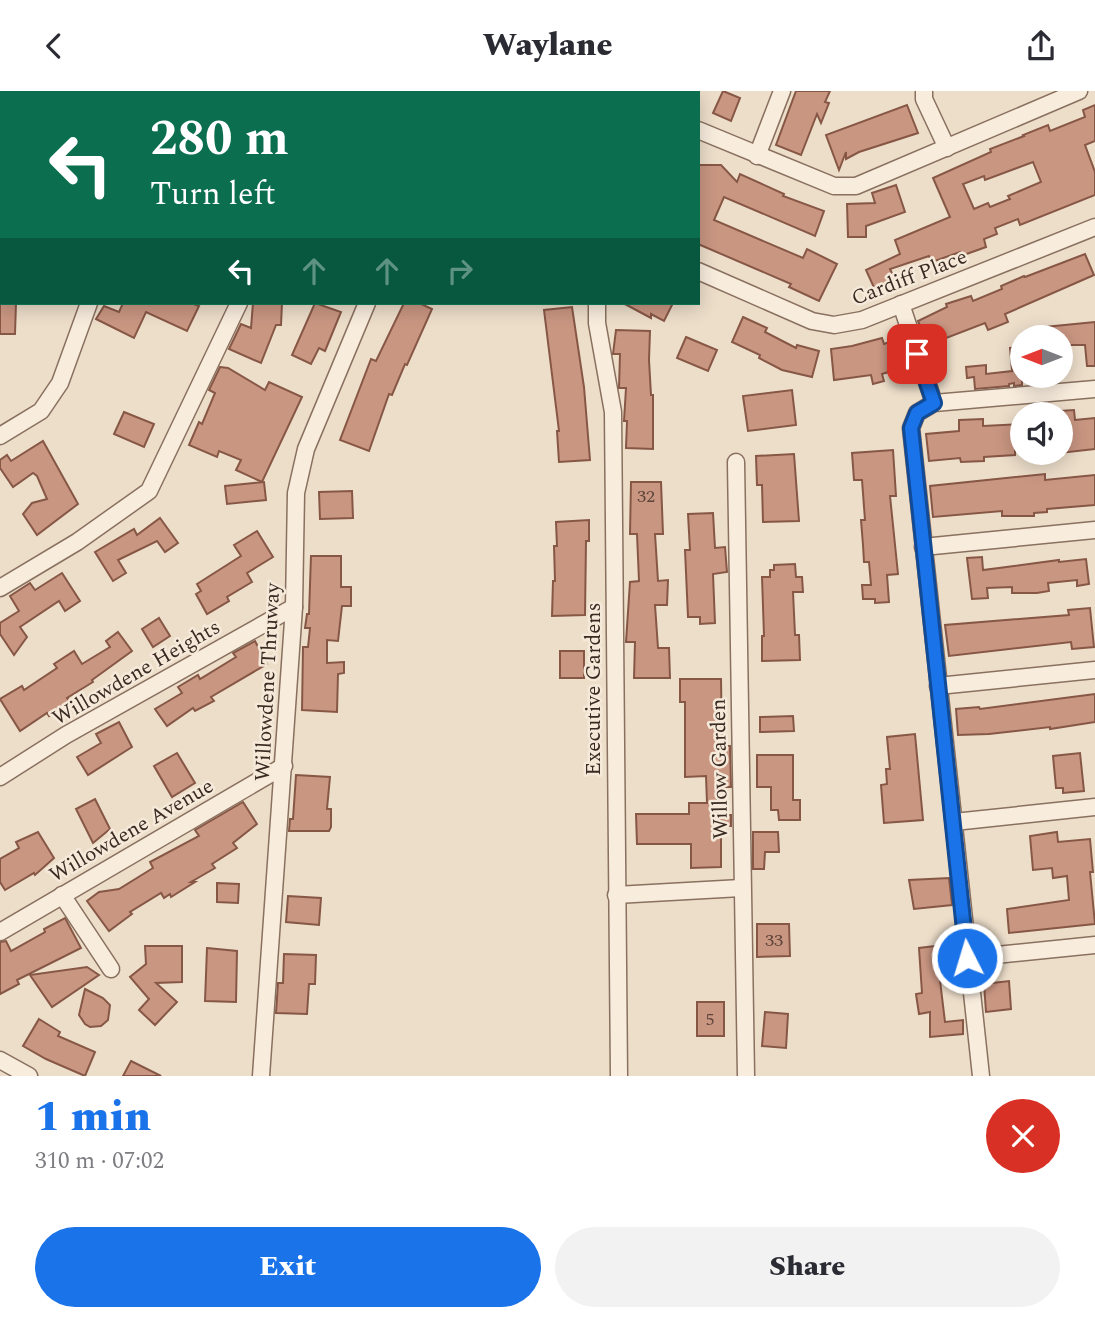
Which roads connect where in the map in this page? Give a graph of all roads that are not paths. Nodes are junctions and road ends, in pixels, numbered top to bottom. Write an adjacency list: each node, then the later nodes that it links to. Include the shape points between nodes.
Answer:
1 (782, 91): 6 (street)
2 (923, 91): 5 (street)
3 (1079, 91): 5 (street)
4 (700, 131): 6 (street)
5 (947, 148): 6 (street, via 856,186 834,185)
6 (757, 156)
7 (1095, 227): 9 (street, Cardiff Place)
8 (700, 272): 9 (street, Cardiff Place, via 811,321 834,325 862,320)
9 (901, 304): 15 (street)
10 (88, 305): 16 (street, via 61,383 41,411)
11 (238, 305): 20 (street, via 149,491 77,543)
12 (366, 305): 21 (street, Willowdene Thruway, via 306,449 296,493)
13 (597, 305): 30 (street, Executive Gardens, via 612,412)
14 (1095, 389): 15 (street)
15 (934, 403): 19 (street, via 917,413 911,428)
16 (0, 436)
17 (736, 462): 28 (street, Willow Garden)
18 (1095, 530): 19 (street)
19 (923, 547): 23 (street)
20 (0, 588)
21 (294, 607): 24 (street, Willowdene Thruway); 25 (street, Willowdene Heights)
22 (1095, 670): 23 (street)
23 (938, 685): 27 (street)
24 (284, 766): 29 (street, Willowdene Avenue); 37 (street, Willowdene Thruway)
25 (0, 777)
26 (1095, 807): 27 (street)
27 (954, 822): 33 (street)
28 (741, 888): 30 (street); 39 (street, Willow Garden)
29 (62, 895): 31 (street, Willowdene Avenue); 34 (street)
30 (616, 895): 38 (street, Executive Gardens)
31 (0, 932)
32 (1095, 945): 33 (street)
33 (967, 958): 40 (street)
34 (111, 969)
35 (0, 1061): 36 (street)
36 (29, 1076)
37 (261, 1076)
38 (619, 1076)
39 (746, 1076)
40 (981, 1076)

